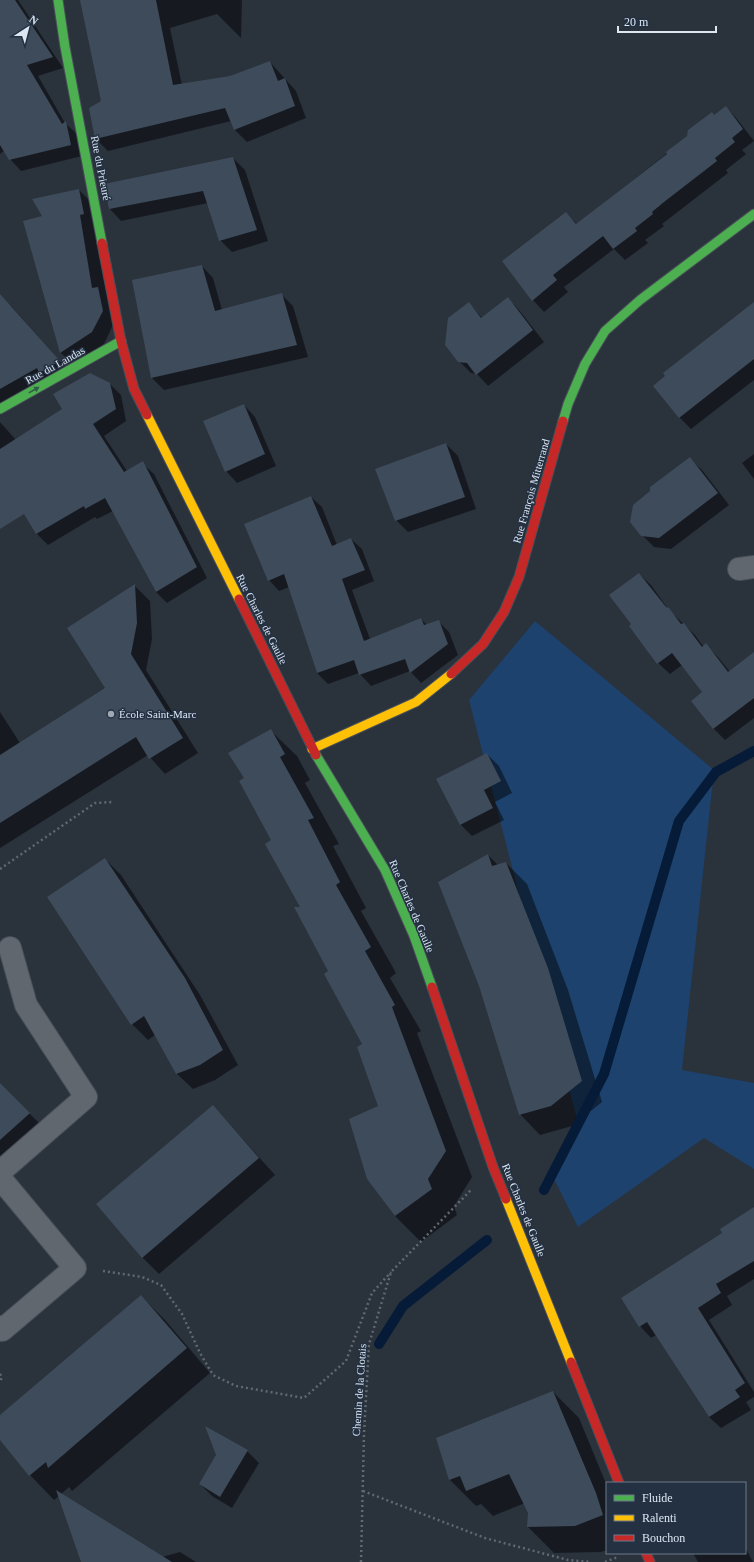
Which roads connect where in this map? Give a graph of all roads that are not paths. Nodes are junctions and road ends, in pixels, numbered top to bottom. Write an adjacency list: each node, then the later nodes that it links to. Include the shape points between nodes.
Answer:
1 (58, 0): 3 (main road, Rue du Prieuré)
2 (754, 214): 5 (main road, Rue François Mitterrand, via 640,300 605,331 585,364 568,404 519,577 504,612 483,644 416,702)
3 (121, 341): 4 (main road, Rue du Landas, one-way to 3); 5 (main road, Rue Charles de Gaulle, via 134,389)
4 (0, 409)
5 (312, 749): 10 (main road, Rue Charles de Gaulle, via 385,870 414,936 493,1167)
6 (10, 948): 7 (street, via 26,1005 86,1097)
7 (0, 1172)
8 (0, 1178): 9 (street, via 75,1268 2,1330)
9 (0, 1327)
10 (619, 1482)

